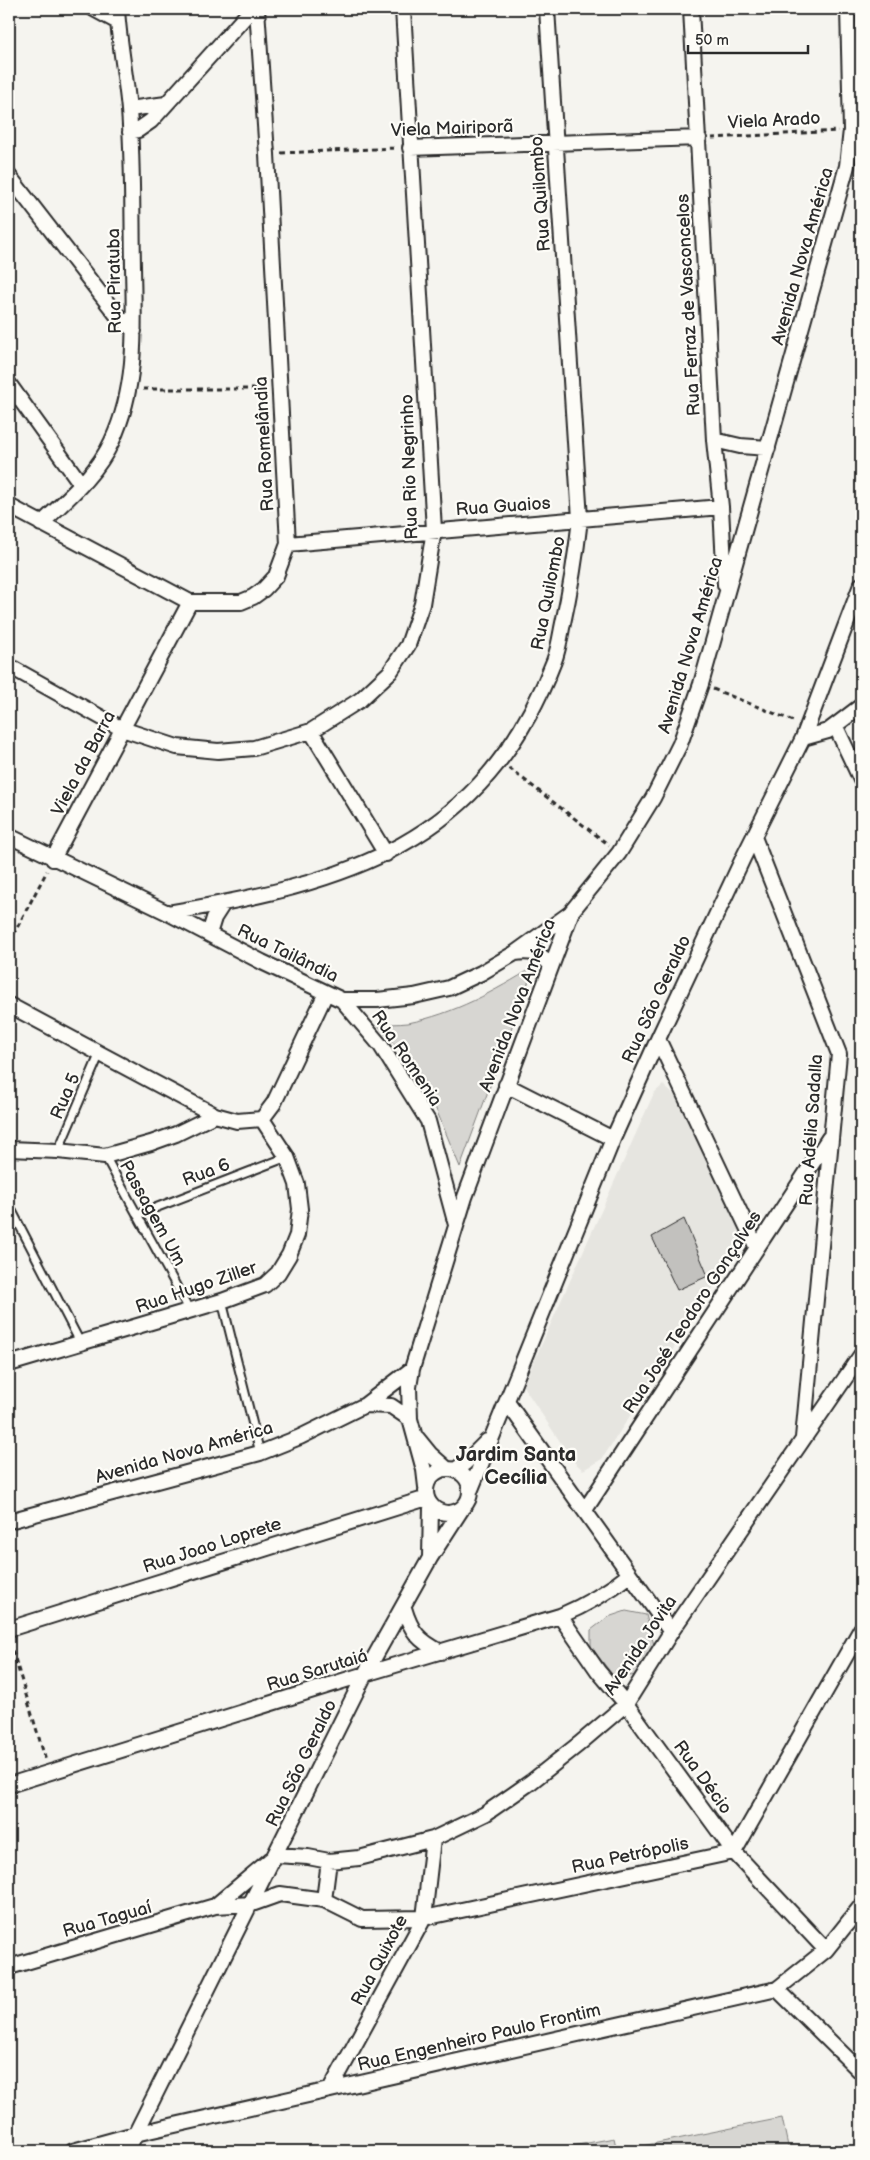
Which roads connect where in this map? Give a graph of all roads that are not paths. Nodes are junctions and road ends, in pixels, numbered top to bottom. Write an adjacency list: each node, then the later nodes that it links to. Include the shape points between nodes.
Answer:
1 (94, 9): 8 (street)
2 (252, 9): 9 (street)
3 (257, 9): 26 (street, Rua Romelândia)
4 (403, 9): 14 (street, Rua Rio Negrinho)
5 (547, 9): 13 (street, Rua Quilombo)
6 (691, 9): 12 (street, Rua Ferraz de Vasconcelos)
7 (848, 9): 19 (street, Avenida Nova América, via 851,130 847,166)
8 (118, 15): 10 (street, Rua Piratuba)
9 (166, 104): 10 (street); 11 (street, via 145,126)
10 (129, 109): 11 (street, Rua Piratuba)
11 (130, 132): 16 (street, Rua Piratuba)
12 (699, 138): 13 (street, Viela Mairiporã); 18 (street, Rua Ferraz de Vasconcelos)
13 (556, 143): 14 (street, Viela Mairiporã); 23 (street, Rua Quilombo)
14 (410, 148): 25 (street, Rua Rio Negrinho)
15 (9, 176): 16 (street, via 116,314)
16 (134, 331): 20 (street, Rua Piratuba, via 133,366 124,413 112,443)
17 (9, 384): 20 (street)
18 (714, 440): 19 (street); 22 (street, Rua Ferraz de Vasconcelos)
19 (768, 448): 28 (street, Avenida Nova América)
20 (82, 484): 24 (street, Rua Piratuba)
21 (9, 506): 24 (street, Rua Romelândia)
22 (721, 507): 23 (street, Rua Guaios); 28 (street, Rua Ferraz de Vasconcelos)
23 (580, 520): 25 (street, Rua Guaios); 39 (street, Rua Quilombo, via 573,580 555,660 533,708 500,762 452,812)
24 (41, 524): 29 (street, Rua Romelândia)
25 (434, 530): 26 (street, Rua Guaios); 34 (street, Rua Rio Negrinho, via 422,604 408,645 390,672 360,700)
26 (288, 544): 29 (street, Rua Romelândia, via 276,576 253,597 232,602)
27 (861, 585): 35 (street, Rua São Geraldo)
28 (725, 598): 42 (street, Avenida Nova América, via 680,744 653,798 619,853)
29 (190, 602): 33 (street, Viela da Barra)
30 (9, 666): 33 (street, Rua Rio Negrinho)
31 (861, 706): 32 (street)
32 (836, 727): 35 (street, via 819,734); 36 (street)
33 (122, 729): 34 (street, Rua Rio Negrinho, via 177,747 218,751 254,748); 40 (street, Viela da Barra)
34 (311, 731): 39 (street)
35 (805, 732): 38 (street, Rua São Geraldo)
36 (861, 780)
37 (9, 836): 40 (street, Rua Tailândia)
38 (754, 837): 50 (street, Rua São Geraldo); 55 (street, Rua Adélia Sadalla, via 839,1054)
39 (386, 854): 41 (street, Rua Quilombo, via 325,879)
40 (53, 859): 43 (street, Rua Tailândia)
41 (223, 904): 43 (street, Rua Quilombo); 44 (street)
42 (572, 911): 45 (street, Rua Tailândia); 46 (street, Avenida Nova América)
43 (168, 914): 44 (street, Rua Tailândia)
44 (209, 934): 47 (street, Rua Tailândia)
45 (516, 953): 46 (street, via 537,954 546,958); 48 (street, Rua Tailândia, via 449,988 414,996)
46 (551, 966): 52 (street, Avenida Nova América)
47 (326, 993): 48 (street, Rua Tailândia); 54 (street, via 274,1103)
48 (342, 1000): 61 (street, Rua Romenia, via 380,1046 428,1121)
49 (9, 1005): 51 (street)
50 (658, 1039): 56 (street, Rua São Geraldo); 66 (street)
51 (100, 1053): 53 (street); 58 (lane, Rua 5)
52 (506, 1085): 56 (street); 62 (street, Avenida Nova América)
53 (215, 1115): 54 (street, via 237,1121); 59 (street, via 151,1144)
54 (262, 1119): 60 (street, Rua Hugo Ziller)
55 (831, 1135): 66 (street, Rua José Teodoro Gonçalves); 78 (street, Rua Adélia Sadalla)
56 (613, 1139): 73 (street, Rua São Geraldo)
57 (9, 1149): 58 (street)
58 (58, 1151): 59 (street)
59 (105, 1156): 64 (lane, Passagem Um)
60 (287, 1157): 64 (lane, Rua 6); 67 (street, Rua Hugo Ziller, via 300,1209 297,1235 289,1255 278,1273 265,1285)
61 (442, 1170): 62 (street, Rua Romenia); 65 (street, Rua Romenia)
62 (465, 1197): 65 (street, Avenida Nova América)
63 (9, 1205): 69 (lane)
64 (137, 1215): 68 (lane, Passagem Um)
65 (456, 1225): 72 (street, Avenida Nova América)
66 (756, 1246): 84 (street, Rua José Teodoro Gonçalves)
67 (222, 1301): 68 (street, Rua Hugo Ziller); 79 (lane)
68 (190, 1312): 69 (street, Rua Hugo Ziller)
69 (82, 1344): 71 (street, Rua Hugo Ziller)
70 (861, 1355): 78 (street, Avenida Jovita)
71 (9, 1364)
72 (412, 1369): 74 (street, Avenida Nova América); 75 (street, via 408,1403)
73 (507, 1402): 76 (street, Rua São Geraldo); 84 (street)
74 (365, 1405): 75 (street, Avenida Nova América, via 391,1406); 79 (street, Avenida Nova América)
75 (410, 1419): 77 (street)
76 (494, 1433): 80 (street, Rua São Geraldo, via 474,1455); 81 (street, Rua São Geraldo)
77 (415, 1435): 80 (street, via 430,1454); 82 (street)
78 (803, 1441): 92 (street, Avenida Jovita)
79 (260, 1453): 85 (street, Avenida Nova América)
80 (451, 1469): 81 (street, via 467,1478); 82 (street, via 433,1474)
81 (471, 1490): 83 (street, via 469,1501)
82 (428, 1497): 83 (street, via 442,1513); 86 (street); 90 (street, Rua Joao Loprete)
83 (461, 1510): 86 (street, Rua São Geraldo)
84 (585, 1510): 87 (street)
85 (9, 1521)
86 (430, 1558): 88 (street, Rua São Geraldo)
87 (629, 1575): 89 (street, Rua Sarutaiá, via 587,1604); 92 (street)
88 (404, 1608): 93 (street, via 416,1635); 94 (street, Rua São Geraldo)
89 (560, 1616): 93 (street, Rua Sarutaiá); 95 (street, Rua Décio, via 598,1671)
90 (9, 1629)
91 (861, 1629): 98 (street)
92 (671, 1632): 95 (street, Avenida Jovita)
93 (441, 1652): 94 (street, Rua Sarutaiá)
94 (365, 1674): 96 (street, Rua Sarutaiá); 99 (street, Rua São Geraldo)
95 (626, 1704): 97 (street, Avenida Jovita, via 531,1782 485,1814); 98 (street, Rua Décio)
96 (9, 1786)
97 (433, 1839): 100 (street, Avenida Jovita, via 359,1858); 105 (street, Rua Quixote)
98 (734, 1852): 105 (street, Rua Petrópolis); 106 (street, Rua Décio)
99 (276, 1855): 100 (street, Avenida Jovita); 102 (street, Rua São Geraldo); 103 (street, Rua Taguaí)
100 (328, 1861): 101 (street)
101 (324, 1900): 102 (street, via 280,1894); 105 (street, Rua Petrópolis, via 362,1919)
102 (252, 1904): 103 (street, Rua Taguaí); 111 (street, Rua São Geraldo)
103 (215, 1906): 107 (street, Rua Taguaí)
104 (861, 1906): 106 (street, Rua Engenheiro Paulo Frontim)
105 (424, 1918): 110 (street, Rua Quixote)
106 (826, 1950): 108 (street, Rua Engenheiro Paulo Frontim)
107 (9, 1967)
108 (777, 1989): 109 (street); 110 (street, Rua Engenheiro Paulo Frontim)
109 (861, 2072)
110 (330, 2090): 111 (street, Rua Engenheiro Paulo Frontim)
111 (135, 2134): 112 (street, Rua Engenheiro Paulo Frontim); 113 (street, Rua São Geraldo)
112 (73, 2151)
113 (127, 2151)

